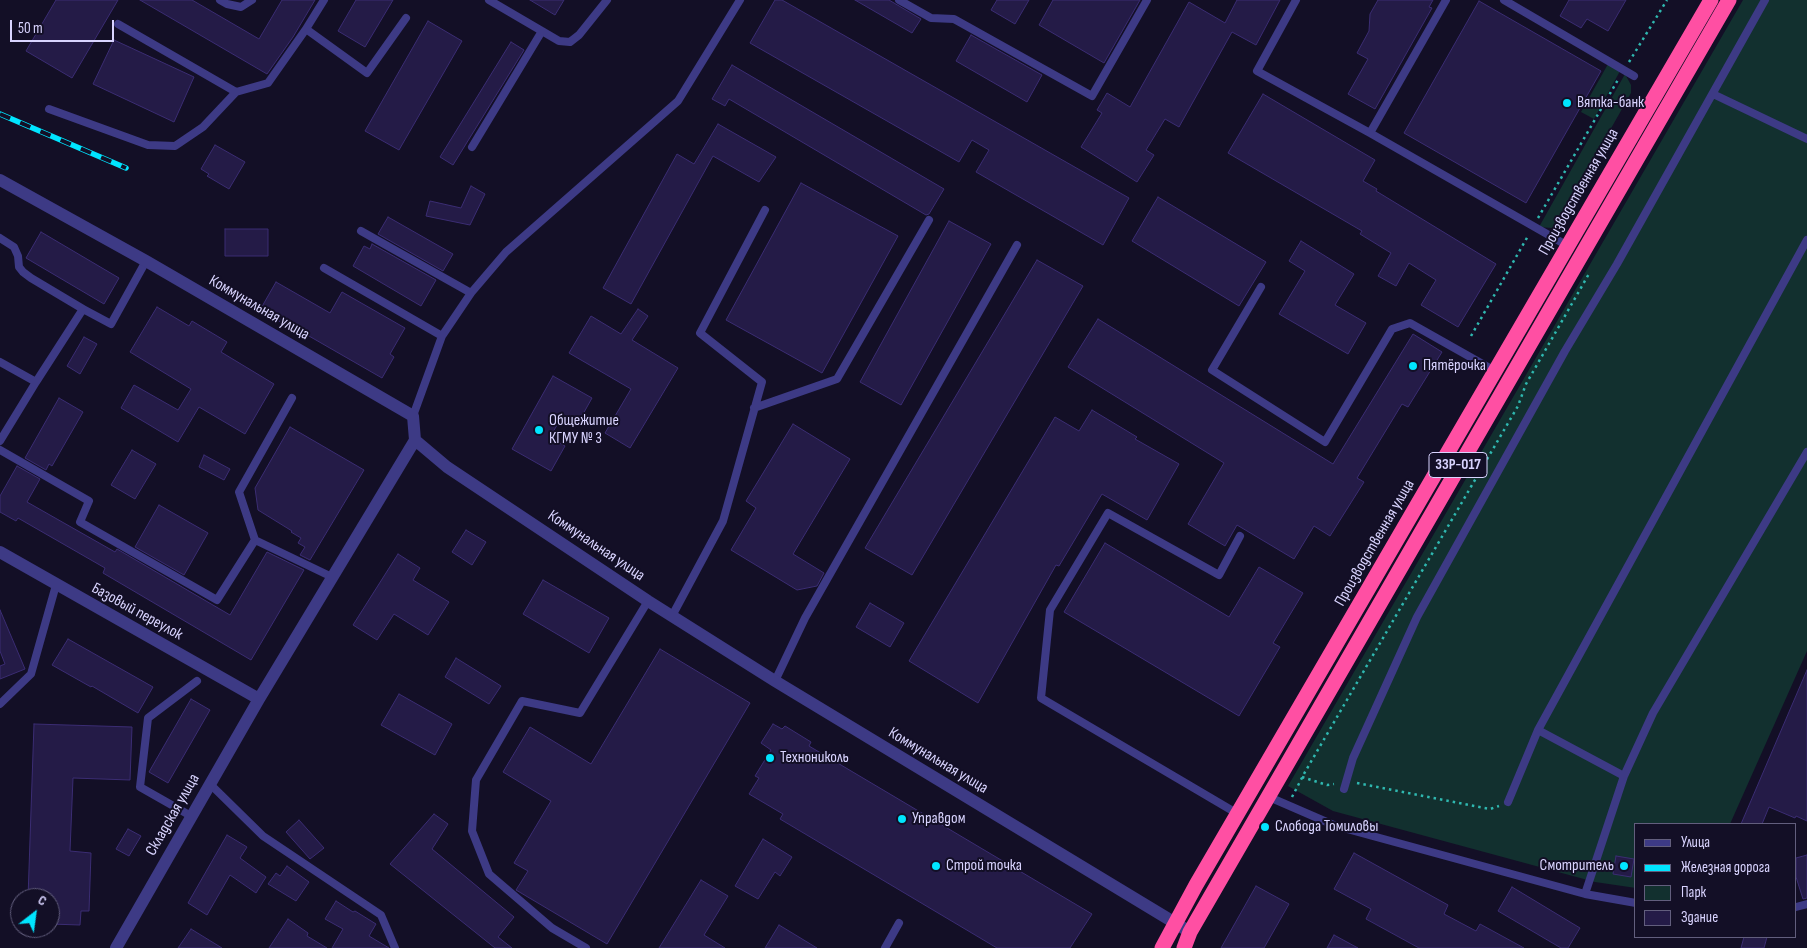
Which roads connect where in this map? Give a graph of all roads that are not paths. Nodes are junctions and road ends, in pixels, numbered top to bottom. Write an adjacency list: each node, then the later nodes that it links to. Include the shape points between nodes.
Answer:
1 (220, 0): 2 (lane, via 241,7)
2 (252, 0)
3 (324, 0): 17 (lane)
4 (489, 0): 18 (lane)
5 (607, 0): 18 (lane, via 570,42 559,42)
6 (740, 0): 37 (lane, via 678,101 506,252)
7 (899, 0): 8 (lane, via 931,18 954,19 1092,96)
8 (1147, 0)
9 (1296, 0): 23 (lane, via 1257,71)
10 (1446, 0): 23 (lane)
11 (1504, 0): 19 (lane)
12 (1711, 0): 33 (highway, Производственная улица / 33Р-017)
13 (1729, 0): 65 (highway, Производственная улица / 33Р-017)
14 (1765, 0): 21 (lane)
15 (406, 18): 17 (lane, via 367,73)
16 (118, 24): 20 (lane)
17 (306, 29): 20 (lane, via 268,84)
18 (542, 31): 25 (lane)
19 (1634, 76)
20 (236, 92): 22 (lane, via 203,127 175,146 148,145)
21 (1713, 94): 24 (lane); 64 (lane, via 1417,618)
22 (49, 108)
23 (1370, 134): 33 (lane)
24 (1807, 140)
25 (472, 147)
26 (0, 180): 34 (street, Коммунальная улица)
27 (765, 210): 44 (lane, via 700,334 762,382)
28 (929, 220): 44 (lane, via 837,379)
29 (361, 231): 37 (lane)
30 (0, 238): 38 (lane, via 14,247 23,272)
31 (1807, 240): 61 (lane)
32 (1017, 245): 58 (lane, via 805,618)
33 (1568, 246): 41 (highway, Производственная улица / 33Р-017)
34 (146, 261): 38 (lane, via 111,324); 45 (street, Коммунальная улица)
35 (324, 268): 39 (lane)
36 (1261, 287): 41 (lane, via 1212,370 1325,442 1392,329 1410,323)
37 (471, 293): 39 (lane)
38 (82, 309): 42 (lane)
39 (442, 336): 45 (lane)
40 (0, 362): 42 (lane)
41 (1495, 371): 67 (highway, Производственная улица / 33Р-017)
42 (36, 382): 47 (lane)
43 (292, 398): 51 (lane, via 239,492)
44 (754, 408): 56 (lane, via 723,521)
45 (413, 416): 46 (street)
46 (415, 440): 53 (street, Складская улица); 55 (street, Коммунальная улица, via 447,467)
47 (0, 441)
48 (0, 450): 51 (lane, via 89,501 80,522 217,600)
49 (1807, 452): 62 (lane, via 1653,713)
50 (1240, 536): 67 (lane, via 1218,575 1108,513 1050,610 1042,698)
51 (255, 540): 53 (lane)
52 (0, 552): 54 (street, Базовый переулок)
53 (332, 577): 59 (street, Складская улица)
54 (56, 584): 59 (street, Базовый переулок); 60 (lane, via 31,674)
55 (648, 601): 56 (street, Коммунальная улица); 76 (lane, via 580,712 522,702 476,780 472,831 490,874 552,928)
56 (672, 616): 58 (street, Коммунальная улица)
57 (197, 681): 68 (lane, via 148,718 140,787)
58 (775, 681): 71 (street, Коммунальная улица)
59 (259, 699): 63 (street, Складская улица)
60 (0, 704)
61 (1538, 730): 62 (lane); 66 (lane)
62 (1624, 776): 69 (lane)
63 (210, 784): 68 (street, Складская улица); 75 (lane, via 264,836 381,915)
64 (1345, 785)
65 (1268, 797): 69 (lane, via 1336,826); 73 (highway, Производственная улица / 33Р-017)
66 (1508, 802)
67 (1238, 814): 71 (highway, Производственная улица / 33Р-017)
68 (191, 816): 74 (street, Складская улица)
69 (1585, 894): 70 (lane)
70 (1634, 903)
71 (1174, 923): 73 (street, Коммунальная улица); 78 (highway, Производственная улица / 33Р-017)
72 (899, 924): 77 (lane)
73 (1190, 932): 79 (highway, Производственная улица / 33Р-017)
74 (116, 948)
75 (395, 948)
76 (586, 948)
77 (885, 948)
78 (1162, 948)
79 (1184, 948)

